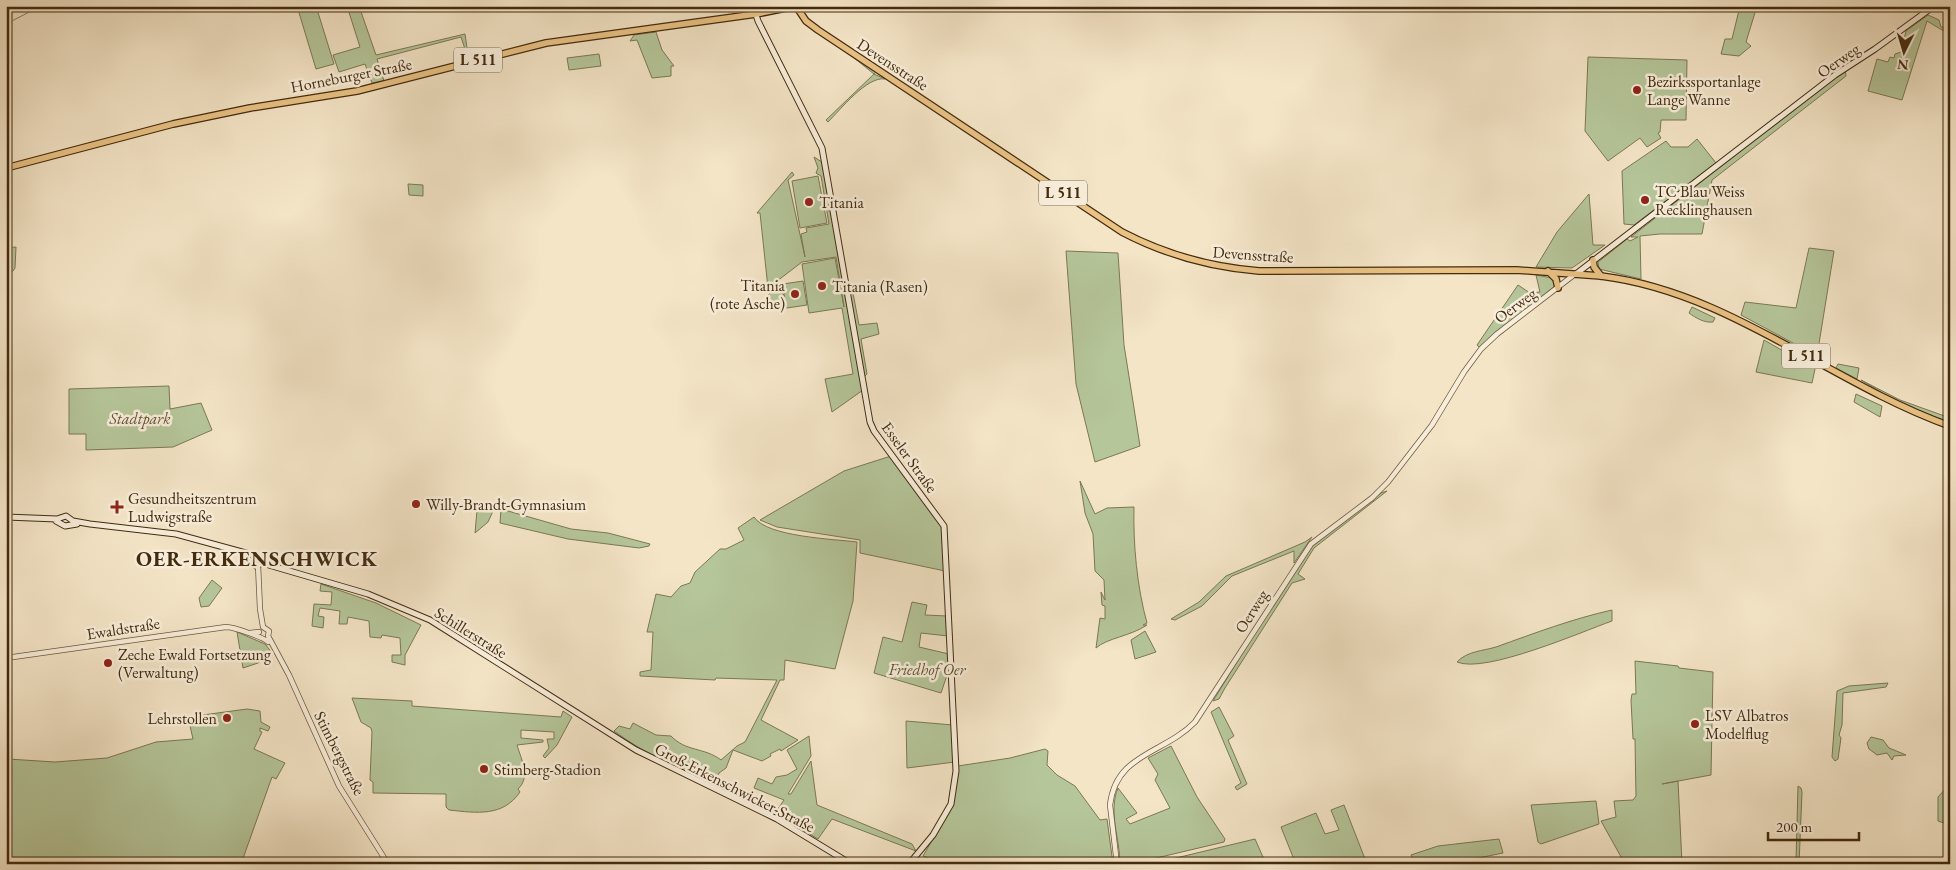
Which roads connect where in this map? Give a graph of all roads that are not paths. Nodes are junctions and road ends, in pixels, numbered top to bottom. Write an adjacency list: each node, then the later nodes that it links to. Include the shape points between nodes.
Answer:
1 (754, 6): 4 (main road, Esseler Straße)
2 (796, 6): 4 (main road, L 511); 7 (main road, Devensstraße / L 511, via 806,21 818,30 1122,232 1152,248 1210,265 1259,271)
3 (1934, 6): 6 (main road, Oerweg, via 1835,75)
4 (756, 14): 5 (main road, Horneburger Straße / L 511, via 546,43 357,91 173,124); 21 (main road, Esseler Straße, via 822,148 870,422 944,526 956,771 951,804 933,835)
5 (6, 168)
6 (1593, 260): 8 (main road, Oerweg); 9 (main road)
7 (1548, 271): 8 (main road, Devensstraße / L 511); 10 (main road, via 1556,279)
8 (1576, 274): 9 (main road, L 511); 10 (street, Oerweg)
9 (1601, 276): 11 (main road, L 511, via 1647,286 1718,310 1890,401)
10 (1558, 288): 22 (street, Oerweg, via 1482,349 1388,482 1311,544 1203,710 1181,735 1135,760 1120,774 1110,805)
11 (1950, 426)
12 (6, 517): 13 (main road, Schillerstraße, via 61,521 66,516 70,522 191,537)
13 (252, 557): 14 (main road); 14 (main road, Schillerstraße, via 259,554)
14 (260, 563): 15 (street, Stimbergstraße); 18 (main road, Schillerstraße, via 310,575 388,601 430,620)
15 (260, 631): 16 (street, Stimbergstraße); 16 (street, Stimbergstraße, via 268,629); 17 (street, Ewaldstraße, via 244,632 226,627)
16 (266, 637): 19 (street, Stimbergstraße, via 289,675 339,786)
17 (6, 658)
18 (607, 733): 20 (main road, Groß-Erkenschwicker-Straße, via 654,760 777,819)
19 (388, 864)
20 (851, 864)
21 (909, 864)
22 (1117, 864)

